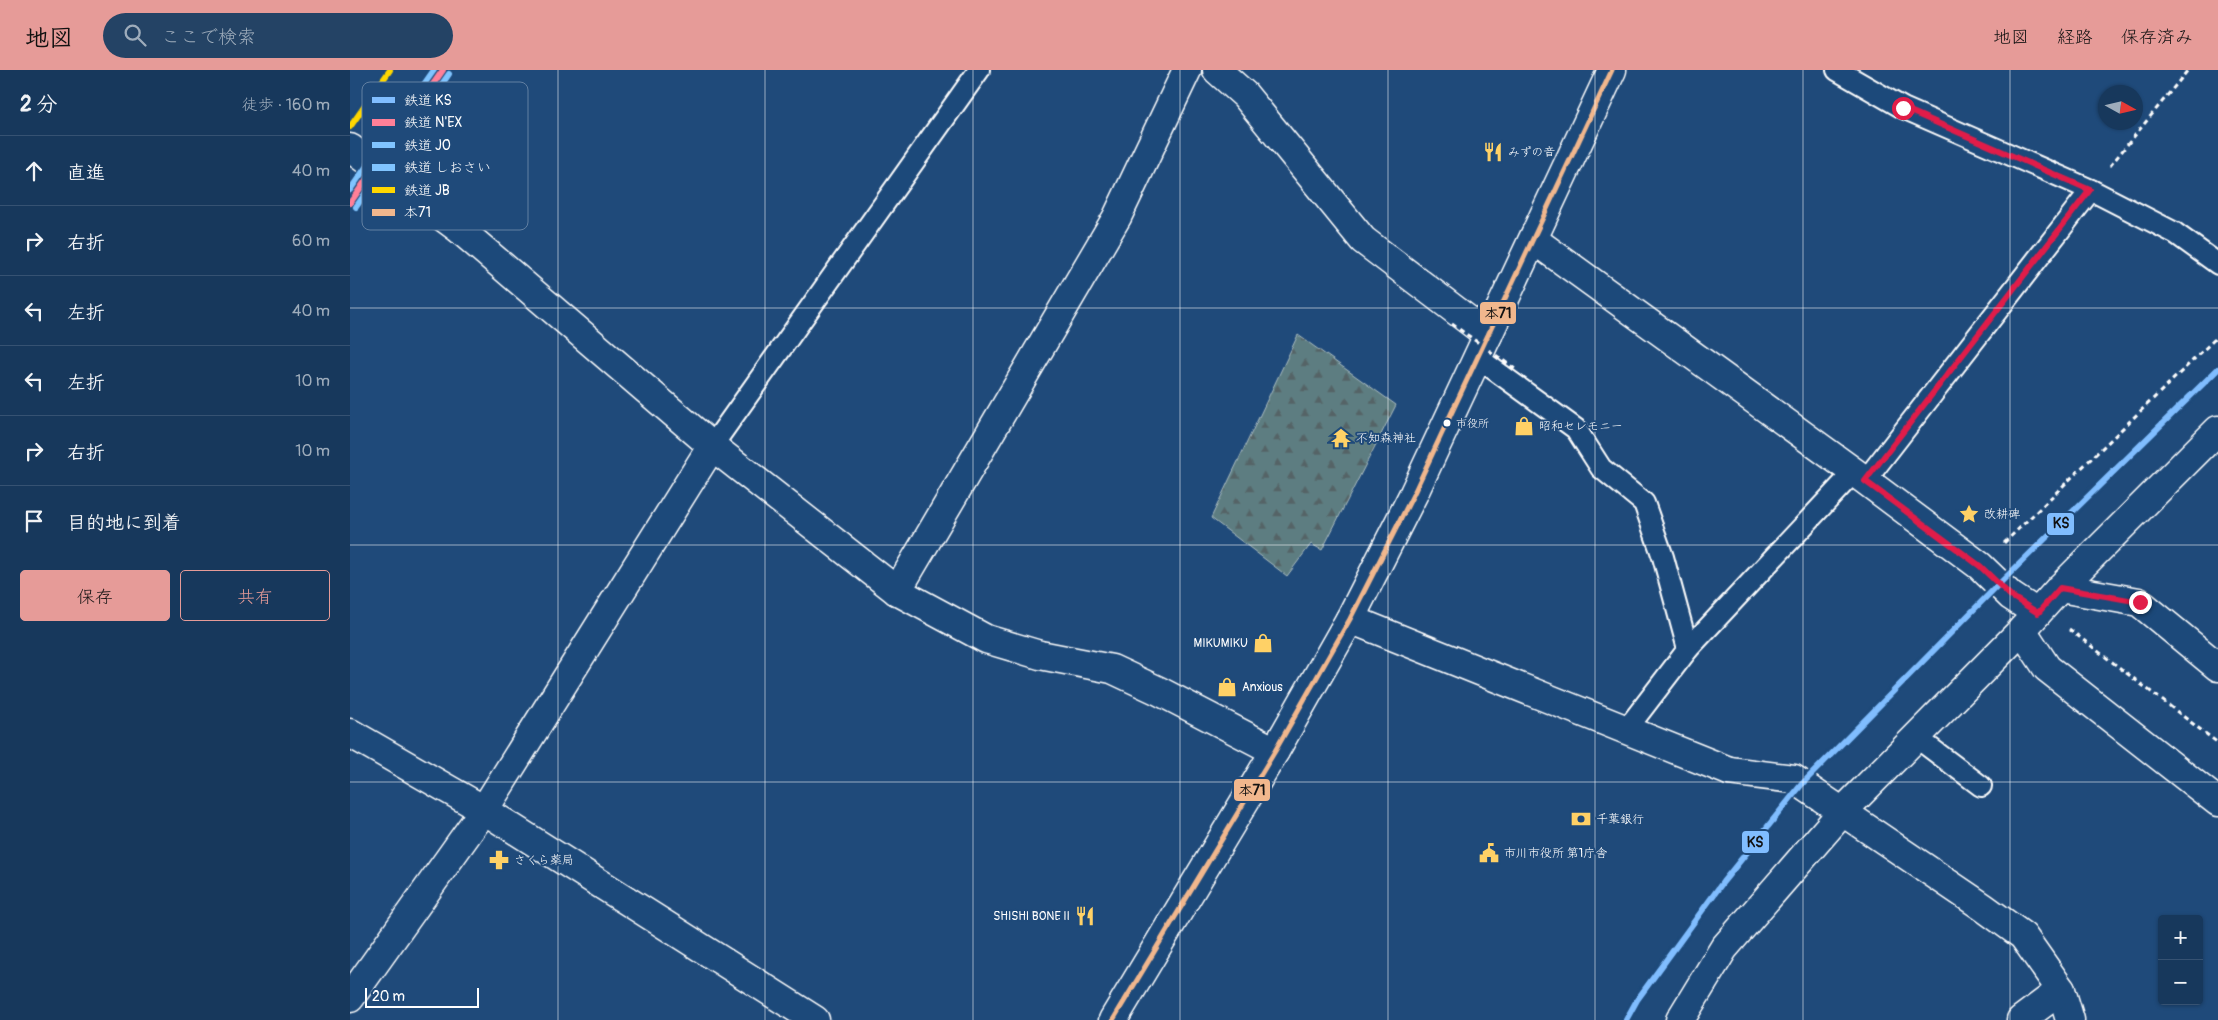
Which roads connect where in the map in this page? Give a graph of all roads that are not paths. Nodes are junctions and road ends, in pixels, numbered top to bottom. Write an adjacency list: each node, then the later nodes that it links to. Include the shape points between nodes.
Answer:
1 (979, 70): 14 (lane)
2 (1187, 70): 17 (main road, via 1117,217)
3 (1217, 70): 12 (main road, via 1245,95 1363,240)
4 (1612, 70): 10 (main road)
5 (1837, 70): 8 (lane, via 1903,108)
6 (350, 148): 7 (main road)
7 (362, 157)
8 (2090, 190): 11 (lane, via 2175,233); 15 (lane)
9 (460, 230): 14 (main road)
10 (1534, 240): 12 (main road); 15 (main road)
11 (2218, 264)
12 (1483, 346): 18 (main road); 20 (lane, via 1576,429 1601,468 1644,503 1663,557)
13 (2218, 430): 16 (main road)
14 (712, 446): 17 (main road); 28 (main road)
15 (1860, 476): 19 (main road, via 1980,566 2011,596); 20 (lane)
16 (2060, 588): 19 (main road); 21 (main road, via 2140,602)
17 (897, 591): 25 (main road, via 986,639 1040,655 1112,669)
18 (1350, 620): 22 (main road); 25 (main road)
19 (2030, 621): 24 (main road); 27 (main road, via 2047,668)
20 (1688, 649): 22 (lane)
21 (2218, 667)
22 (1626, 730): 29 (main road, via 1729,771 1794,779)
23 (350, 733): 28 (main road)
24 (1916, 737): 26 (lane); 29 (main road)
25 (1275, 752): 33 (main road)
26 (1981, 786)
27 (2218, 802)
28 (484, 810): 31 (main road); 32 (main road)
29 (1843, 811): 30 (main road, via 2023,936); 34 (main road, via 1724,948)
30 (2061, 990): 35 (main road); 36 (main road)
31 (350, 998)
32 (815, 1020)
33 (1113, 1020)
34 (1680, 1020)
35 (2021, 1020)
36 (2070, 1020)

